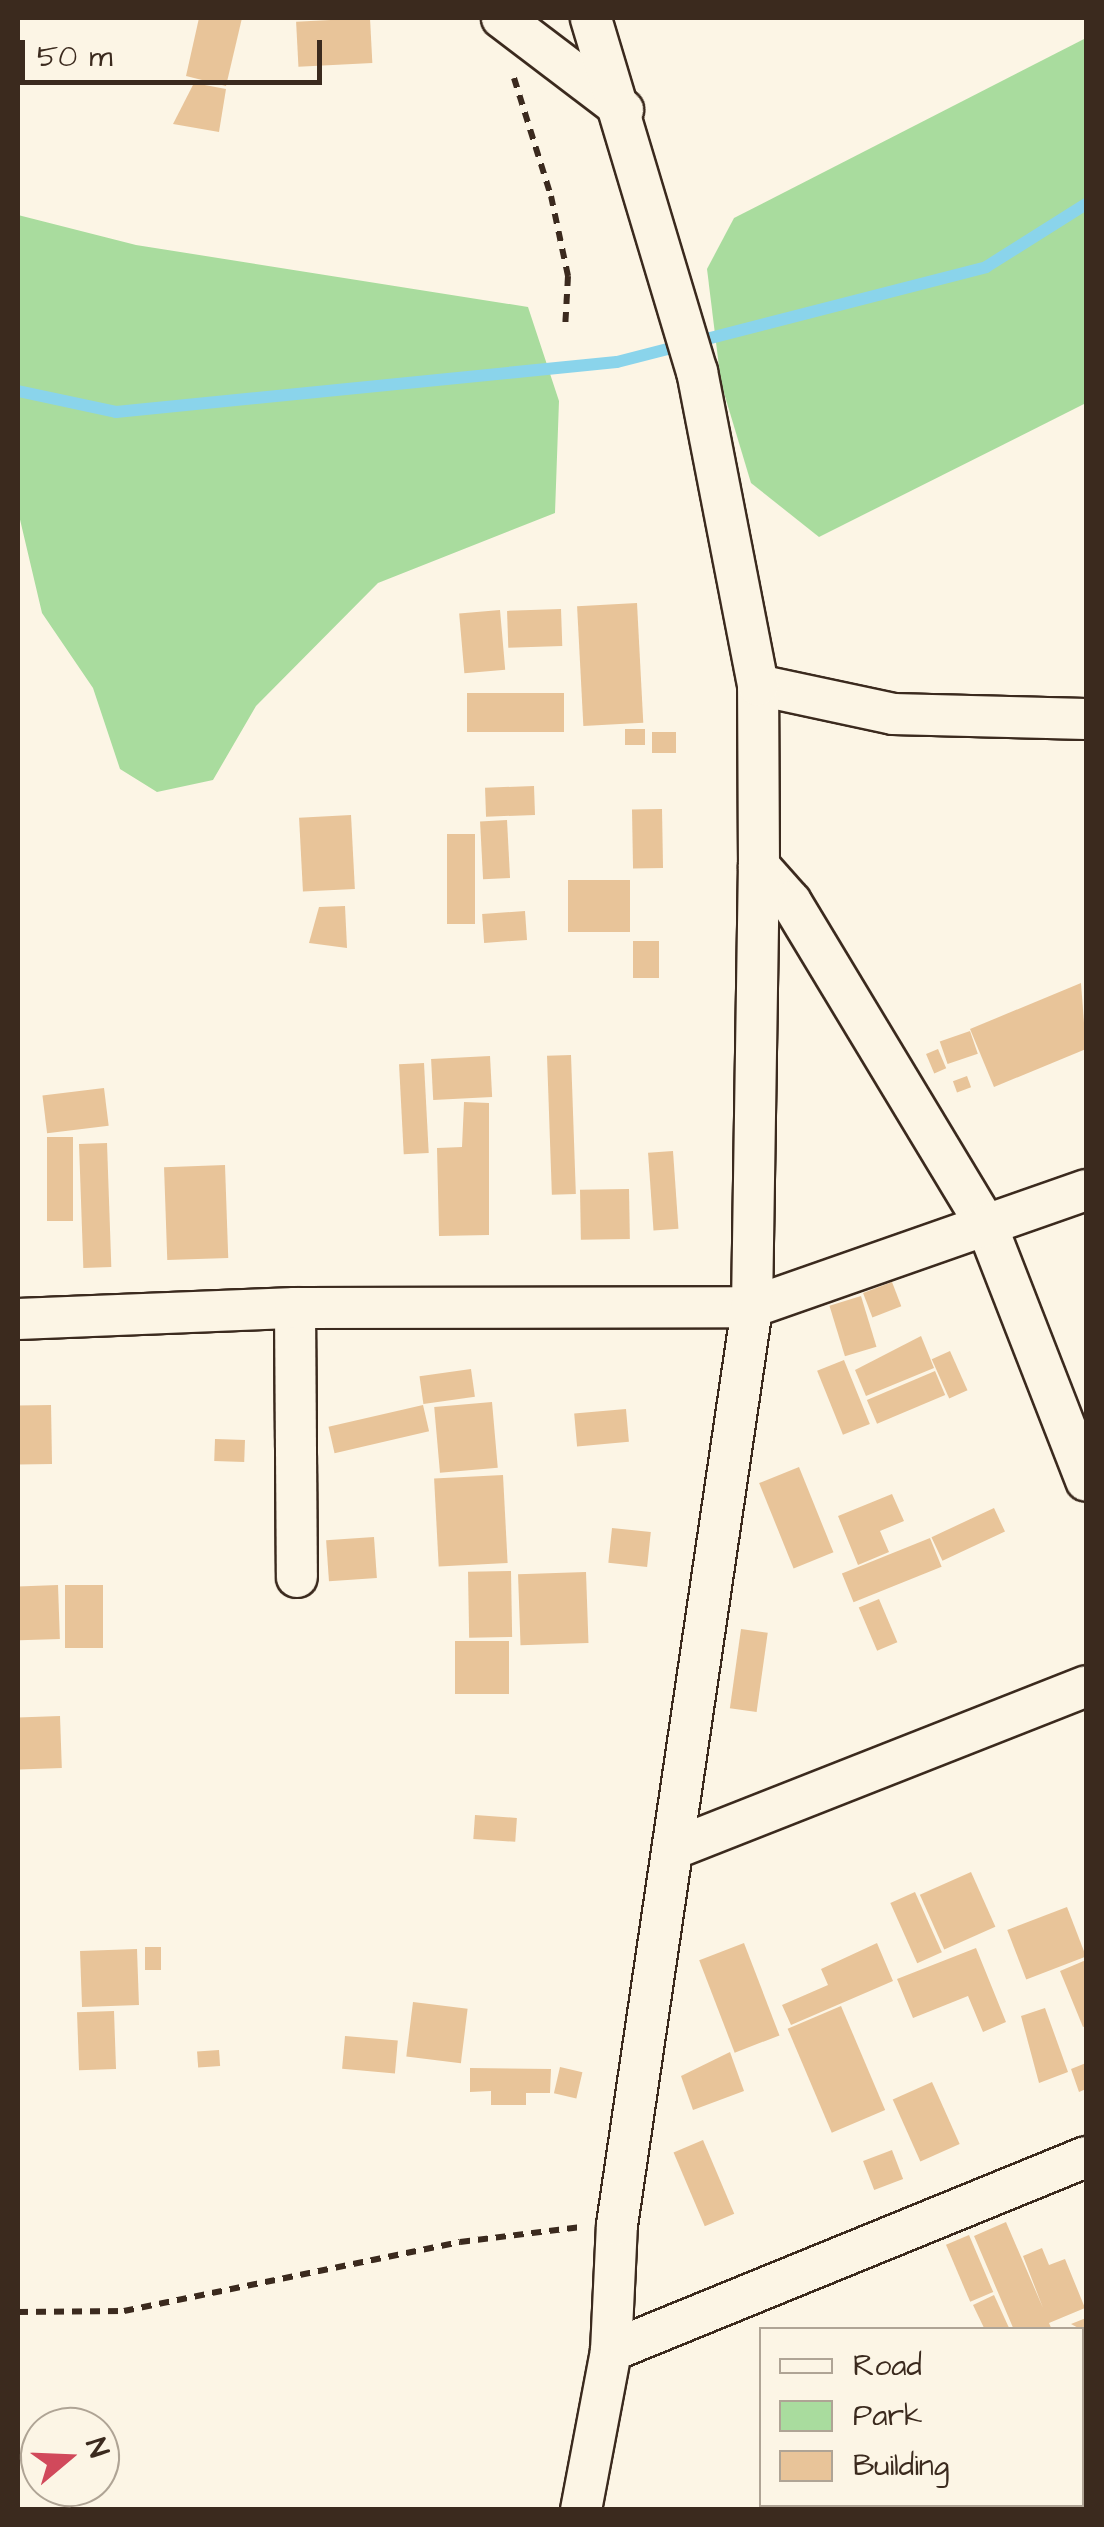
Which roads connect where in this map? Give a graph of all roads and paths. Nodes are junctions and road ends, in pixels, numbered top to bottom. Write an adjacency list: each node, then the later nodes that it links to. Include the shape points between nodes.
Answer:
1 (502, 18): 4 (street)
2 (591, 18): 4 (street)
3 (507, 63): 5 (path, via 551,196 568,276)
4 (623, 110): 6 (street, via 697,372)
5 (565, 329)
6 (758, 684): 7 (street, via 893,714); 8 (street)
7 (1086, 718)
8 (759, 866): 10 (street, via 791,902); 11 (street)
9 (1086, 1190): 10 (street)
10 (988, 1229): 11 (street); 14 (street)
11 (752, 1307): 12 (street); 17 (street)
12 (296, 1308): 13 (street); 15 (street)
13 (18, 1320)
14 (1086, 1482)
15 (297, 1577)
16 (1086, 1686): 17 (street)
17 (673, 1848): 19 (street)
18 (1086, 2156): 21 (street)
19 (617, 2224): 20 (path, via 460,2242 124,2312); 21 (street)
20 (18, 2312)
21 (611, 2351): 22 (street)
22 (581, 2510)

